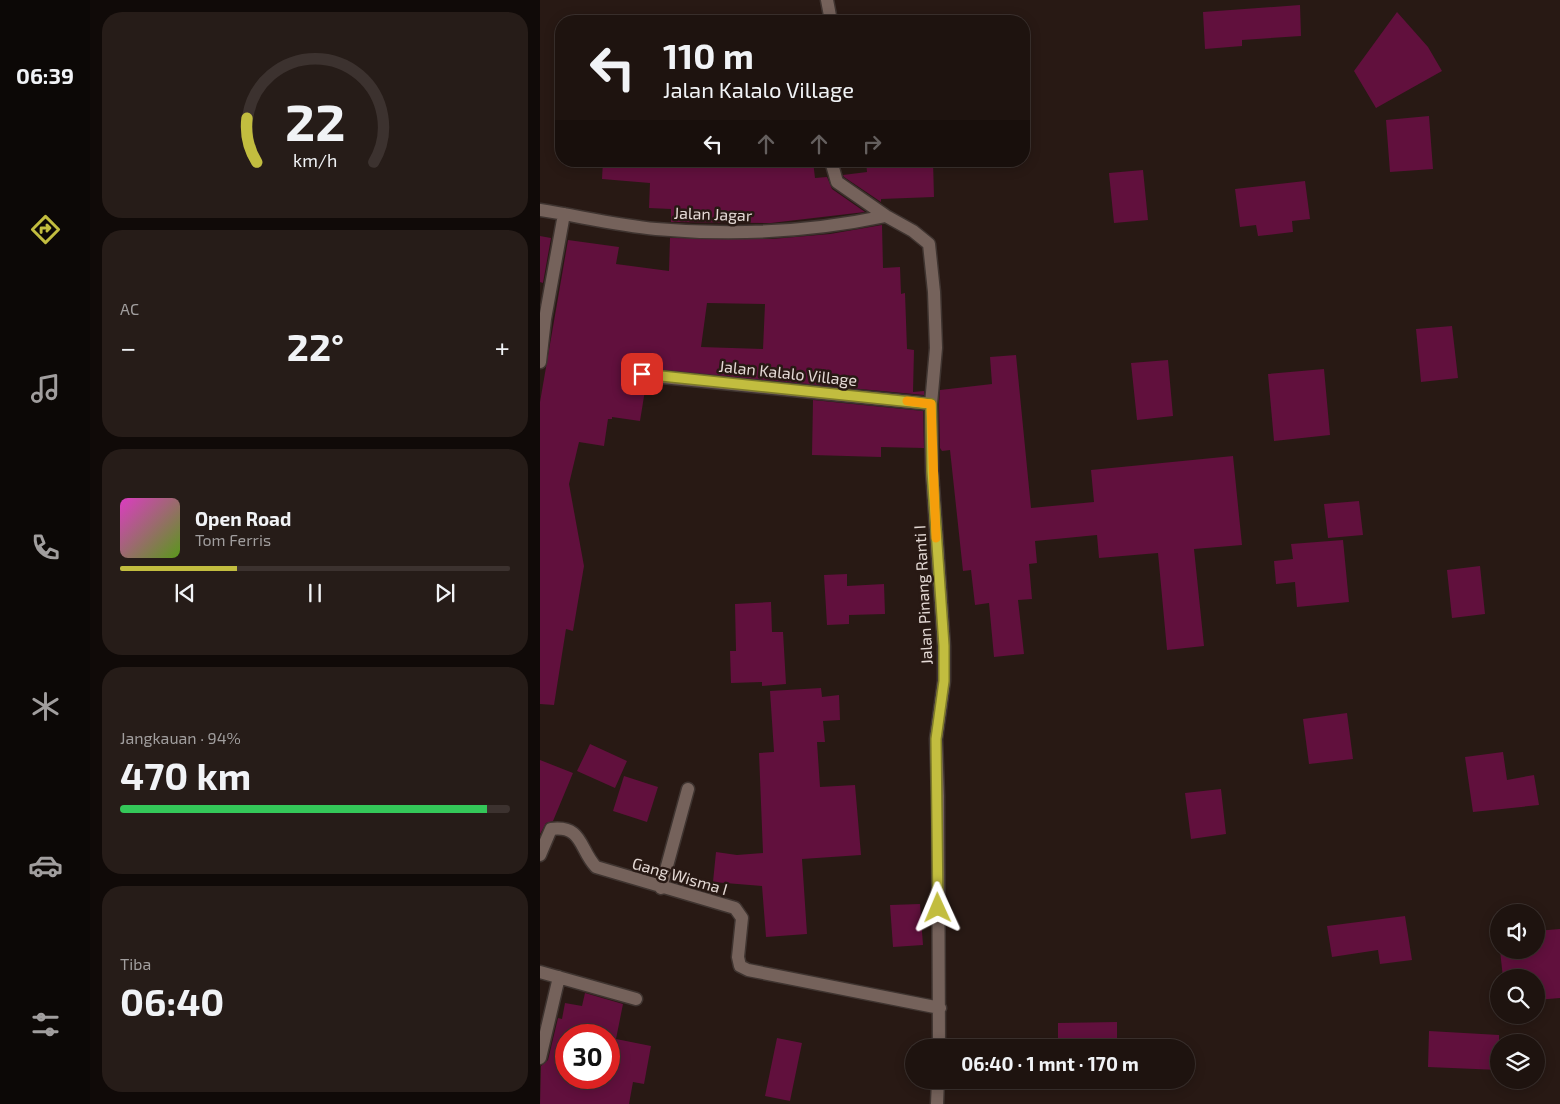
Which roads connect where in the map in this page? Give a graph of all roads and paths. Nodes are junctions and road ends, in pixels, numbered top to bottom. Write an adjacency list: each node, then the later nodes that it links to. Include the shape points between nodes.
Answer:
1 (827, 0): 2 (street)
2 (830, 15)
3 (833, 167): 6 (street, Jalan Pinang Ranti I, via 838,182)
4 (540, 210): 5 (street, Jalan Jagar)
5 (564, 214): 6 (street, Jalan Jagar, via 656,229 770,232 840,226); 7 (street)
6 (886, 216): 9 (street, Jalan Pinang Ranti I, via 914,231 929,244 936,348)
7 (540, 362)
8 (642, 374): 9 (street, Jalan Kalalo Village)
9 (931, 404): 16 (street, Jalan Pinang Ranti I, via 932,471 944,646 944,681 936,739)
10 (688, 789): 12 (street)
11 (540, 855): 12 (street, Gang Wisma I, via 551,829 568,830 579,838 596,867)
12 (661, 888): 16 (street, Gang Wisma I, via 734,908 740,913 738,957 740,966 748,970)
13 (540, 972): 14 (street)
14 (559, 978): 15 (street); 18 (street)
15 (636, 999)
16 (940, 1008): 17 (street, Jalan Pinang Ranti I)
17 (939, 1039)
18 (540, 1058)
19 (938, 1089): 20 (street)
20 (937, 1104)

